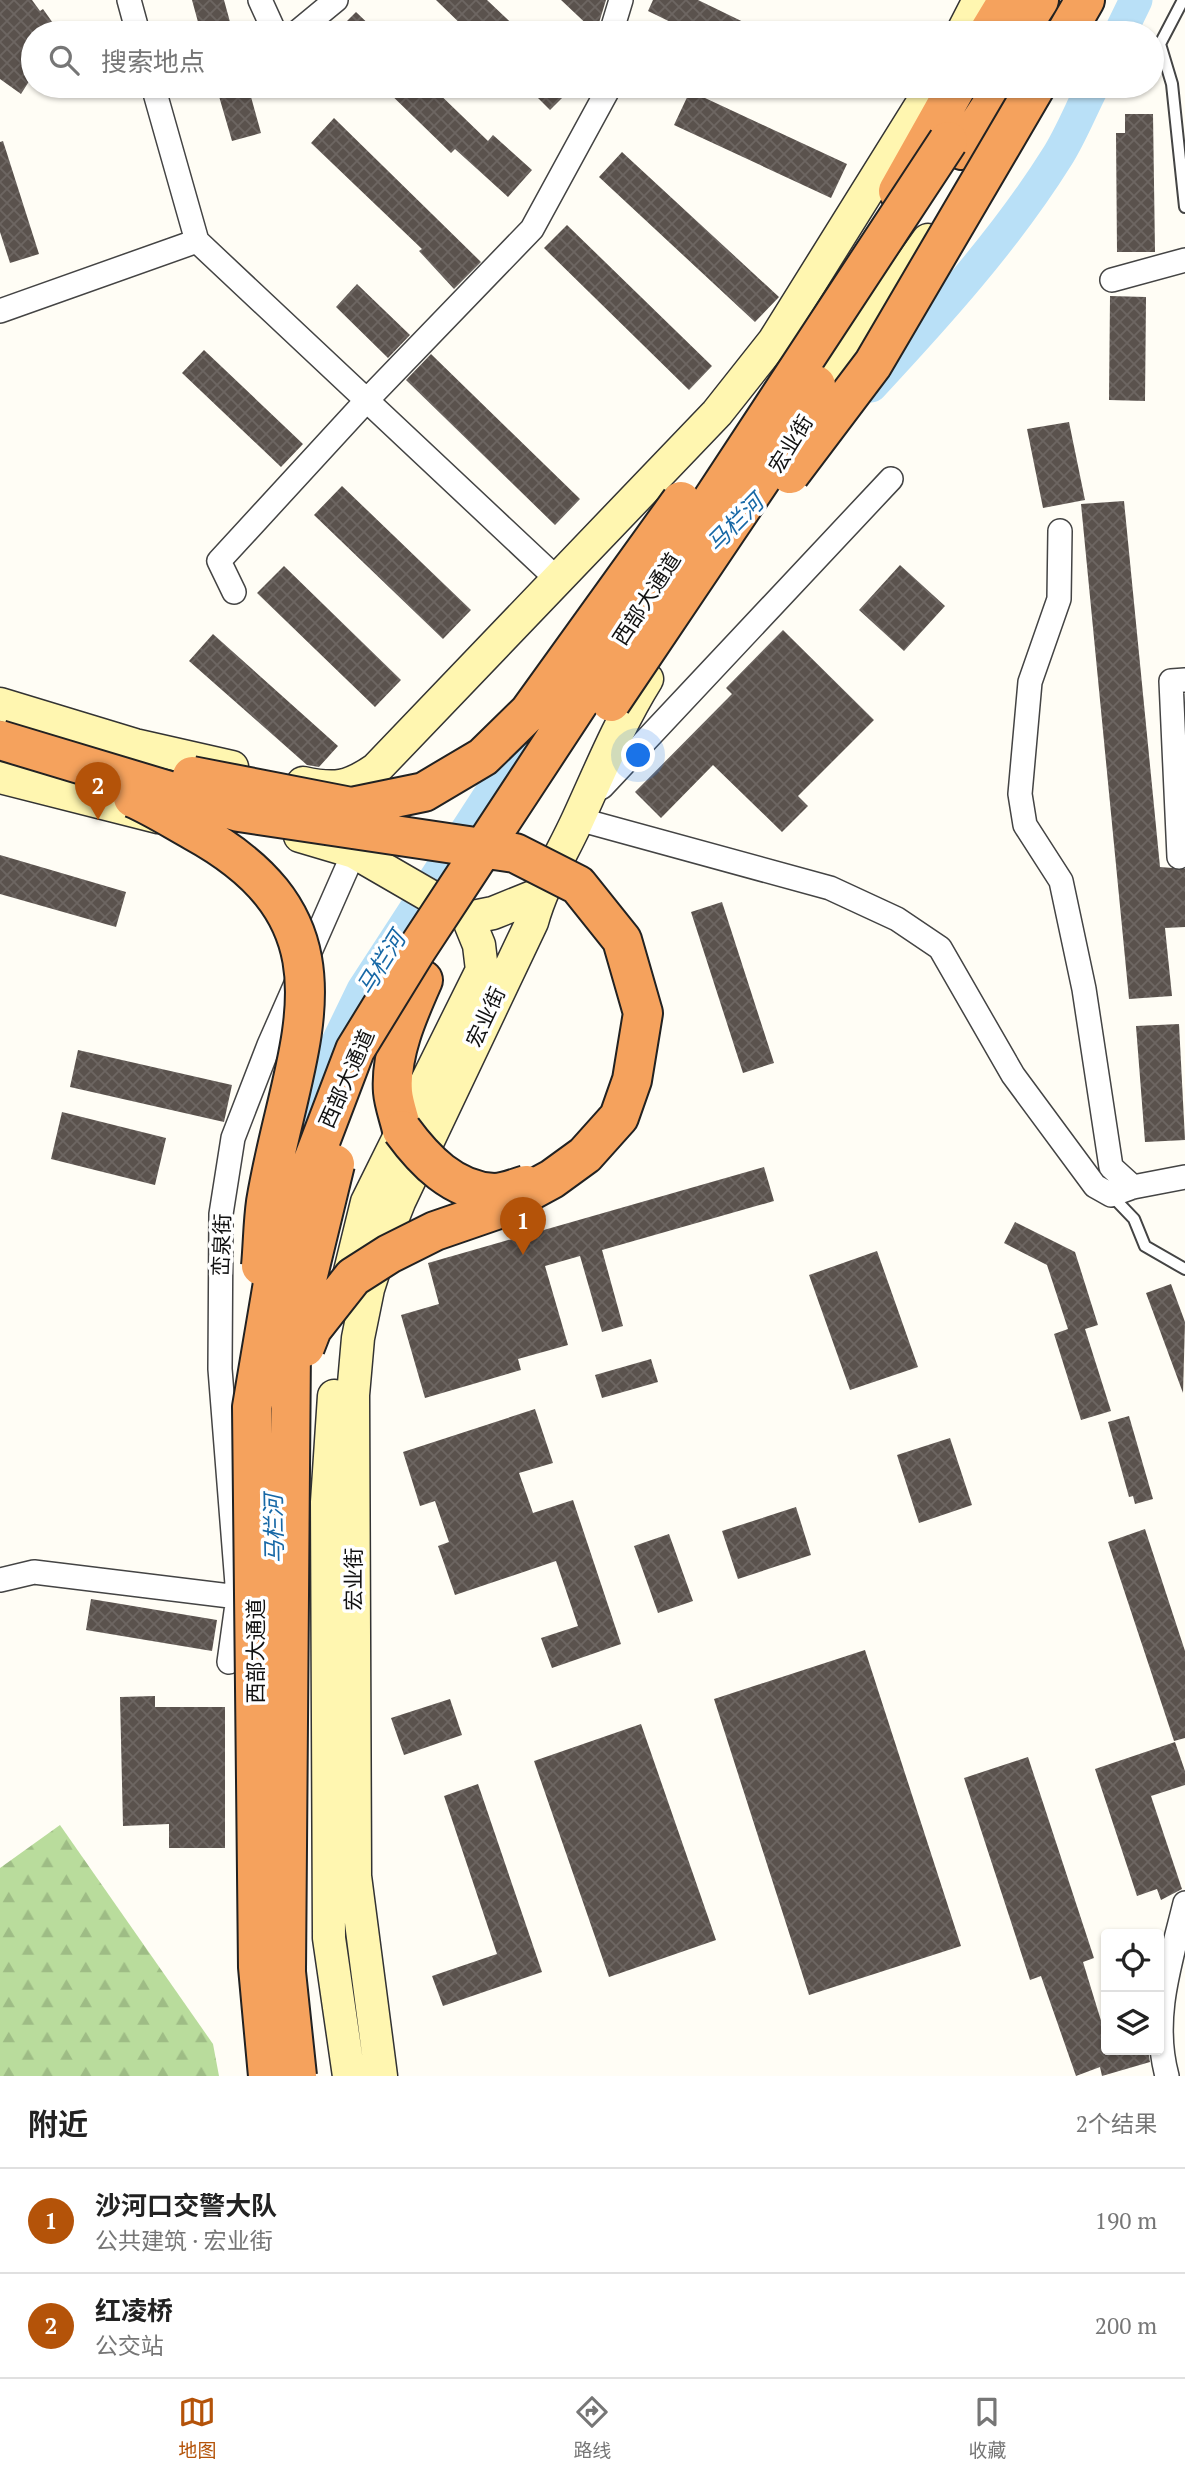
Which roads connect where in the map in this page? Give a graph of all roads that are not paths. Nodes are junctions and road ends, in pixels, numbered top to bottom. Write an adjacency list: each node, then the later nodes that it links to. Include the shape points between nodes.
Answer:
1 (129, 0): 12 (street)
2 (260, 0): 13 (street)
3 (336, 0): 14 (street)
4 (621, 0): 15 (street)
5 (979, 0): 16 (main road)
6 (1008, 0): 17 (highway)
7 (1039, 0): 18 (highway)
8 (1059, 0): 19 (highway)
9 (1085, 0): 20 (highway)
10 (1098, 0): 21 (main road)
11 (1183, 0): 22 (lane)
12 (135, 21)
13 (270, 21)
14 (311, 21)
15 (615, 21)
16 (968, 21)
17 (995, 21)
18 (1026, 21)
19 (1046, 21)
20 (1073, 21)
21 (1085, 21)
22 (1164, 36)
23 (1164, 57): 32 (lane, via 1172,83)
24 (156, 98): 33 (street)
25 (603, 98): 39 (street, via 532,229)
26 (926, 98): 40 (main road, via 774,341)
27 (950, 98): 35 (highway, bridge, via 901,183)
28 (976, 98): 35 (highway, 西部大通道, bridge)
29 (996, 98): 46 (highway, 西部大通道, bridge, via 850,323 782,448)
30 (1028, 98): 41 (main road, 宏业街, via 851,348)
31 (1030, 98): 46 (highway, bridge, via 873,364 740,540)
32 (1185, 207)
33 (197, 241): 37 (street); 39 (street)
34 (1185, 260): 36 (street)
35 (865, 270): 38 (highway, 西部大通道, bridge)
36 (1112, 280)
37 (0, 311)
38 (817, 343): 52 (highway, bridge, via 689,490 529,712 483,757 424,792 351,807 193,776); 66 (highway, 西部大通道, bridge, via 424,937 355,1050 276,1265)
39 (367, 400): 44 (street); 45 (street, via 219,561)
40 (718, 413): 41 (main road, via 746,414 758,422 773,448); 44 (main road)
41 (772, 475): 54 (main road, 宏业街, via 622,719)
42 (891, 479): 54 (street, via 602,787)
43 (1060, 531): 62 (street, via 1059,599 1030,682 1020,794 1025,825 1061,881 1084,989 1111,1167)
44 (558, 580): 51 (main road)
45 (234, 592)
46 (645, 650): 59 (highway, 西部大通道, bridge)
47 (1185, 680): 55 (street, via 1171,681)
48 (0, 704): 51 (main road, via 135,745 330,789 358,782)
49 (0, 740): 52 (highway, bridge)
50 (0, 747): 66 (highway, bridge, via 140,802 217,844 256,872 278,898 300,945 307,1004 266,1202)
51 (376, 769): 56 (main road)
52 (106, 772): 61 (highway, bridge, via 239,813 515,853 578,885 622,940 643,1013 632,1080 619,1117 585,1155)
53 (0, 777): 56 (main road, via 155,816 309,837)
54 (587, 796): 57 (main road, 宏业街); 63 (street, via 830,888 898,919 940,948 1013,1075 1094,1186)
55 (1179, 857)
56 (368, 859): 58 (main road); 68 (street, 峦泉街, via 269,1045 233,1138 221,1213 219,1369)
57 (540, 894): 58 (main road); 74 (main road, 宏业街, via 532,922 399,1202 368,1289 359,1338 353,1395 355,1876)
58 (468, 918): 73 (main road, 宏业街, via 479,945 482,970 367,1202 340,1310 327,1503 329,1938)
59 (423, 980): 61 (highway, bridge, via 394,1067 393,1093 401,1130 447,1178 471,1187 495,1193); 65 (highway, 西部大通道, bridge, via 362,1094 331,1173 291,1345)
60 (1185, 1177): 62 (street)
61 (552, 1180): 65 (highway, bridge, via 493,1211 435,1231 354,1277 313,1329)
62 (1133, 1187): 63 (street)
63 (1111, 1195): 64 (lane, via 1134,1219 1145,1246)
64 (1185, 1269)
65 (291, 1400): 72 (highway, 西部大通道, bridge, via 286,1972)
66 (252, 1407): 71 (highway, 西部大通道, bridge, via 258,1967)
67 (0, 1580): 68 (street, via 34,1572)
68 (238, 1597): 69 (street, 峦泉街)
69 (229, 1662)
70 (1185, 1903): 75 (street, via 1161,1997 1160,2048)
71 (268, 2076)
72 (298, 2076)
73 (349, 2076)
74 (381, 2076)
75 (1167, 2076)

